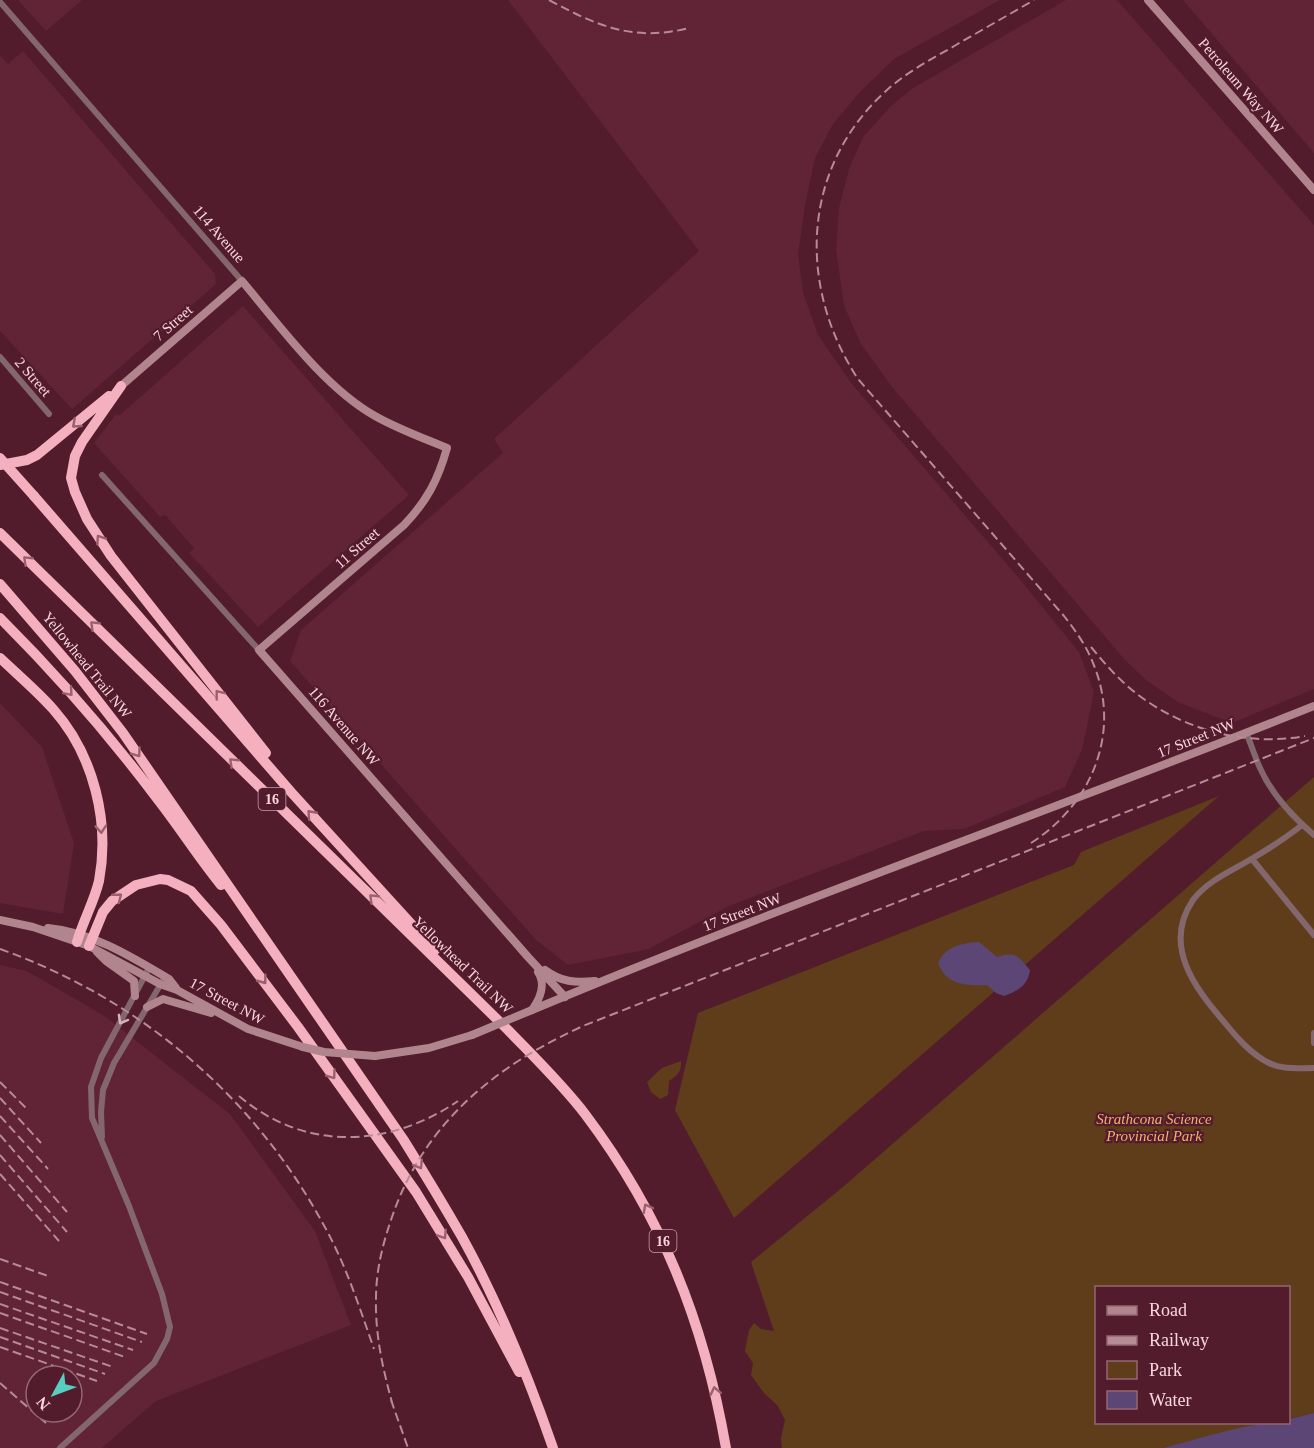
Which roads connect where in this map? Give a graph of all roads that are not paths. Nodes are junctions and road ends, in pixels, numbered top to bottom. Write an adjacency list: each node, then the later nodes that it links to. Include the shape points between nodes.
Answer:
1 (1148, 0): 3 (main road, Petroleum Way NW)
2 (0, 2): 4 (street, 114 Avenue)
3 (1314, 190)
4 (242, 281): 6 (main road, 7 Street); 8 (main road, 114 Avenue, via 313,363 353,402 400,429)
5 (0, 357): 7 (street, 2 Street)
6 (121, 386): 10 (highway, one-way to 10, via 43,451 27,460); 19 (highway, one-way to 6, via 267,754 111,556 75,492 71,478 75,456)
7 (49, 414)
8 (447, 448): 15 (main road, 11 Street, via 422,506)
9 (0, 458): 19 (highway, bridge)
10 (0, 465)
11 (102, 475): 15 (street, 116 Avenue NW)
12 (0, 533): 36 (highway, Yellowhead Trail NW / 16, one-way to 12)
13 (0, 584): 25 (highway, Yellowhead Trail NW, one-way to 25, via 123,733)
14 (0, 618): 25 (highway, one-way to 25, via 108,737)
15 (259, 650): 28 (main road, 116 Avenue NW)
16 (0, 658): 26 (highway, one-way to 26, via 70,730 92,775 100,814 101,864 98,884)
17 (1314, 706): 18 (main road, 17 Street NW)
18 (1246, 732): 20 (street, via 1260,769); 31 (main road, 17 Street NW)
19 (291, 792): 36 (highway, one-way to 19)
20 (1302, 825): 21 (street); 22 (street)
21 (1314, 835)
22 (1252, 859): 24 (street); 40 (street, via 1209,884 1194,900 1182,927 1182,954 1195,985 1242,1043 1275,1066)
23 (0, 920): 26 (main road, 17 Street NW, via 57,929)
24 (1314, 935)
25 (264, 936): 42 (highway, Yellowhead Trail NW, one-way to 42, via 443,1204 496,1304)
26 (78, 938): 27 (main road, 17 Street NW)
27 (92, 945): 29 (main road, 17 Street NW); 32 (main road, via 106,962 134,981); 42 (highway, one-way to 42, via 103,912 136,885 160,879 191,891 284,1009 416,1192 468,1277)
28 (528, 957): 31 (main road, via 564,981); 33 (main road, 116 Avenue NW); 35 (main road, via 542,978 542,990)
29 (148, 971): 30 (main road, 17 Street NW); 32 (street)
30 (163, 980): 34 (street); 37 (main road, 17 Street NW)
31 (604, 981): 33 (main road, 17 Street NW)
32 (135, 996): 41 (street, one-way to 41, via 100,1058 91,1087 92,1118)
33 (565, 997): 35 (main road, 17 Street NW)
34 (147, 1007): 37 (main road, via 163,999); 41 (street, via 103,1090)
35 (532, 1010): 37 (main road, 17 Street NW, bridge, via 429,1048 375,1056 303,1047)
36 (490, 1012): 45 (highway, Yellowhead Trail NW / 16, one-way to 36, via 698,1329 675,1267 645,1204 585,1114)
37 (225, 1017)
38 (1314, 1033): 39 (street)
39 (1314, 1043)
40 (1314, 1068)
41 (103, 1143): 43 (street, via 162,1294 170,1327 154,1363)
42 (539, 1410): 44 (highway, Yellowhead Trail NW)
43 (60, 1448)
44 (553, 1448)
45 (726, 1448)

